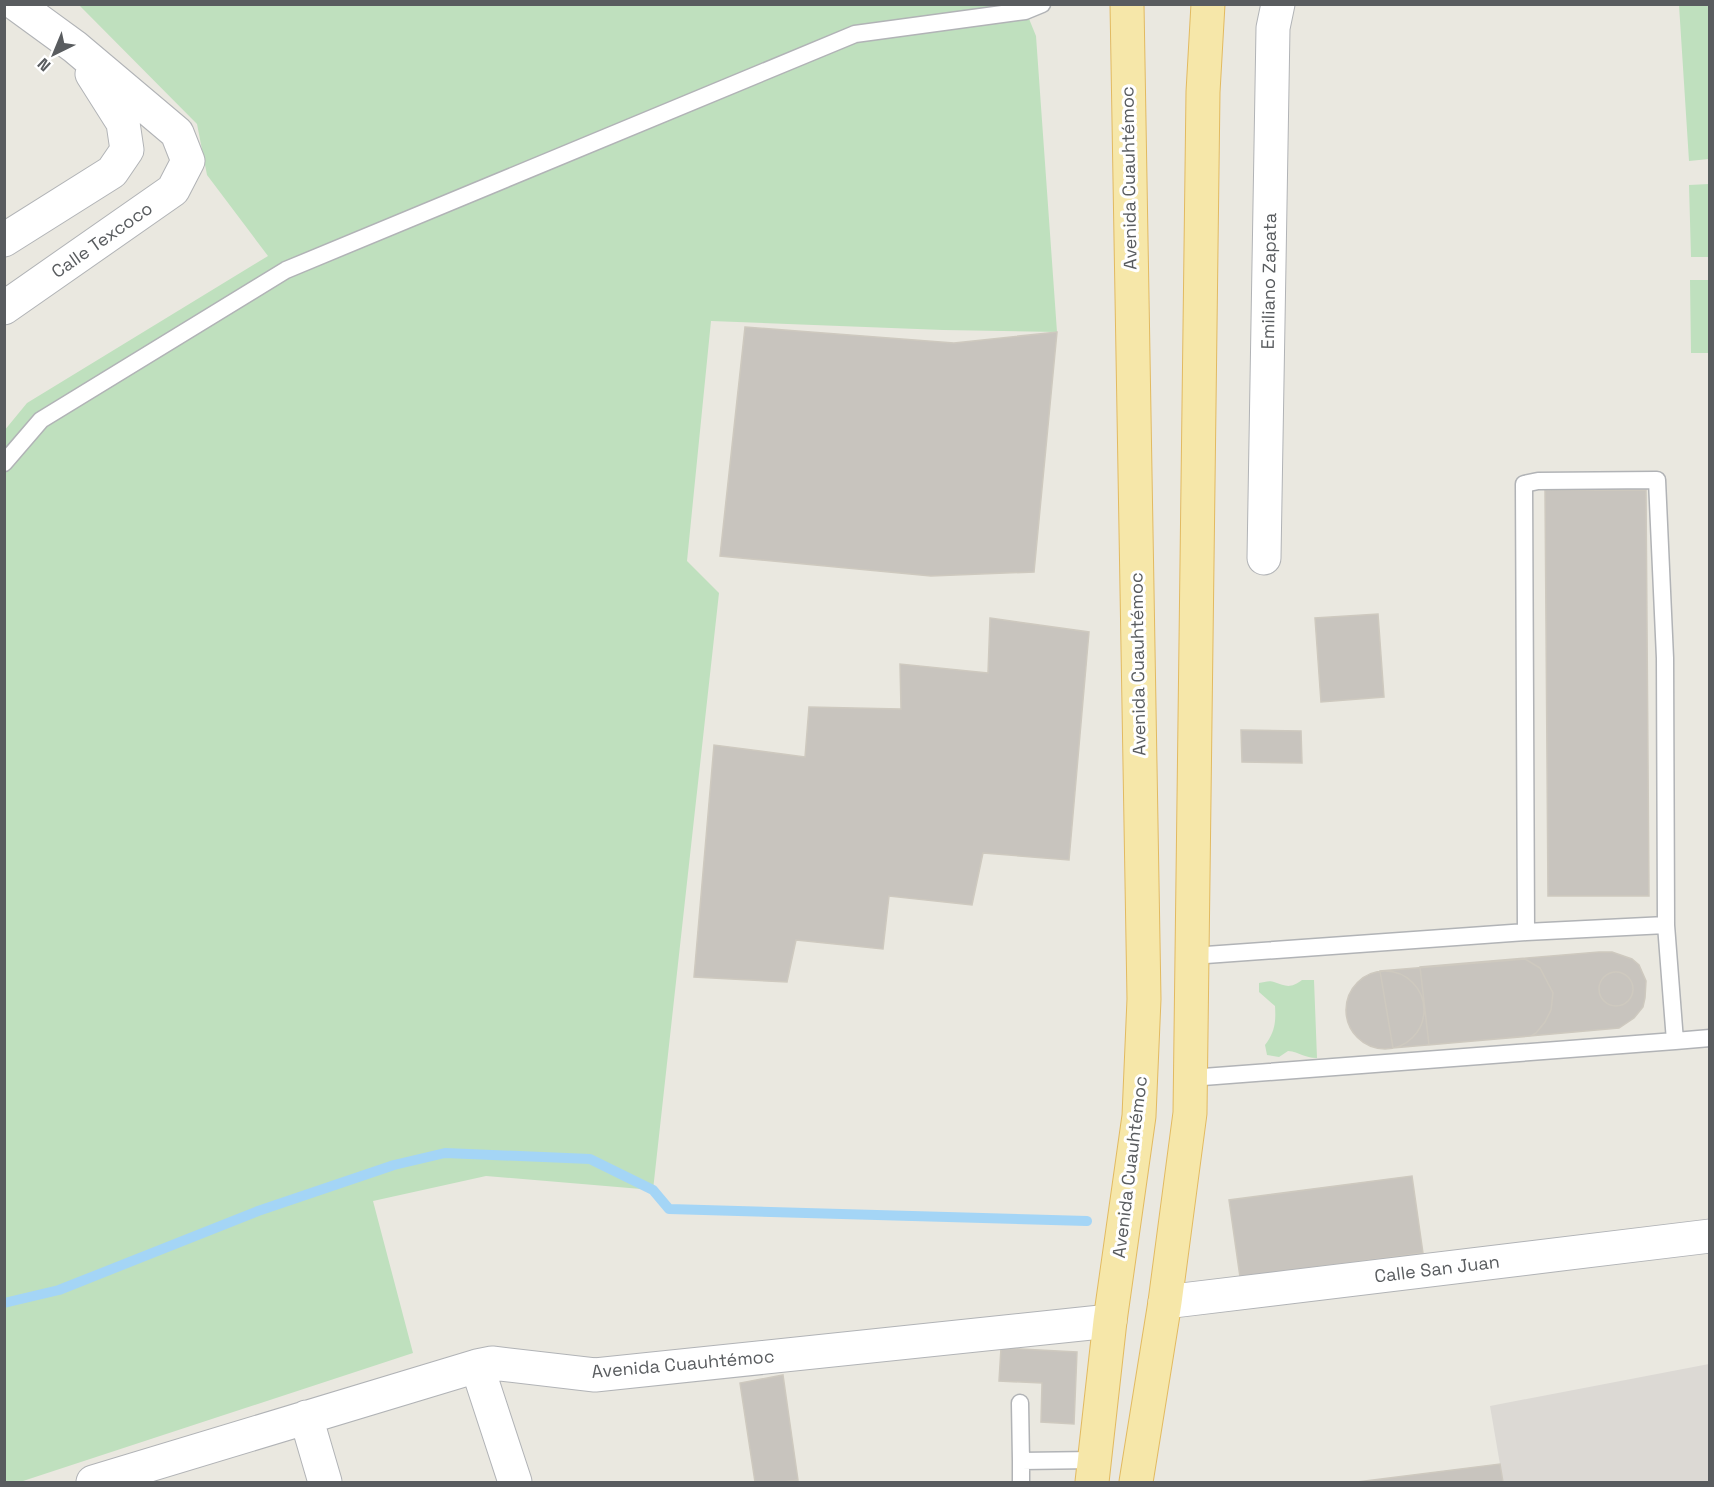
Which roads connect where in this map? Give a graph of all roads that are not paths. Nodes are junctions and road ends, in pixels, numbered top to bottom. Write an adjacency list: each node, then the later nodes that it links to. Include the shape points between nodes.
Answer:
1 (16, 4): 6 (street)
2 (1042, 4): 9 (lane, via 1025,11 855,34 286,270 42,420)
3 (1127, 4): 19 (main road, Avenida Cuauhtémoc, via 1144,999 1139,1116)
4 (1208, 4): 13 (main road, via 1203,92)
5 (1278, 4): 10 (street, Emiliano Zapata, via 1273,28)
6 (75, 47): 7 (street, via 123,123 127,150 112,172); 8 (street, Calle Texcoco, via 177,133 188,161 173,189)
7 (4, 240)
8 (4, 308)
9 (4, 463)
10 (1264, 558)
11 (1666, 926): 12 (lane); 12 (lane, via 1665,658 1657,480 1538,481 1524,484); 15 (lane)
12 (1526, 932): 13 (lane)
13 (1192, 956): 16 (main road)
14 (1710, 1038): 15 (lane)
15 (1675, 1041): 16 (lane)
16 (1190, 1078): 18 (main road, via 1190,1113)
17 (1710, 1236): 18 (street, Calle San Juan)
18 (1165, 1302): 30 (main road)
19 (1110, 1321): 20 (street, Avenida Cuauhtémoc, via 596,1375 492,1363); 24 (main road, Avenida Cuauhtémoc)
20 (477, 1366): 22 (street, Avenida Cuauhtémoc); 28 (street)
21 (1020, 1403): 23 (lane)
22 (306, 1417): 25 (street, Avenida Cuauhtémoc); 27 (street)
23 (1021, 1461): 24 (lane); 29 (lane)
24 (1093, 1472)
25 (135, 1476): 26 (street, Avenida Cuauhtémoc)
26 (93, 1482)
27 (326, 1482)
28 (515, 1482)
29 (1021, 1482)
30 (1136, 1482)

